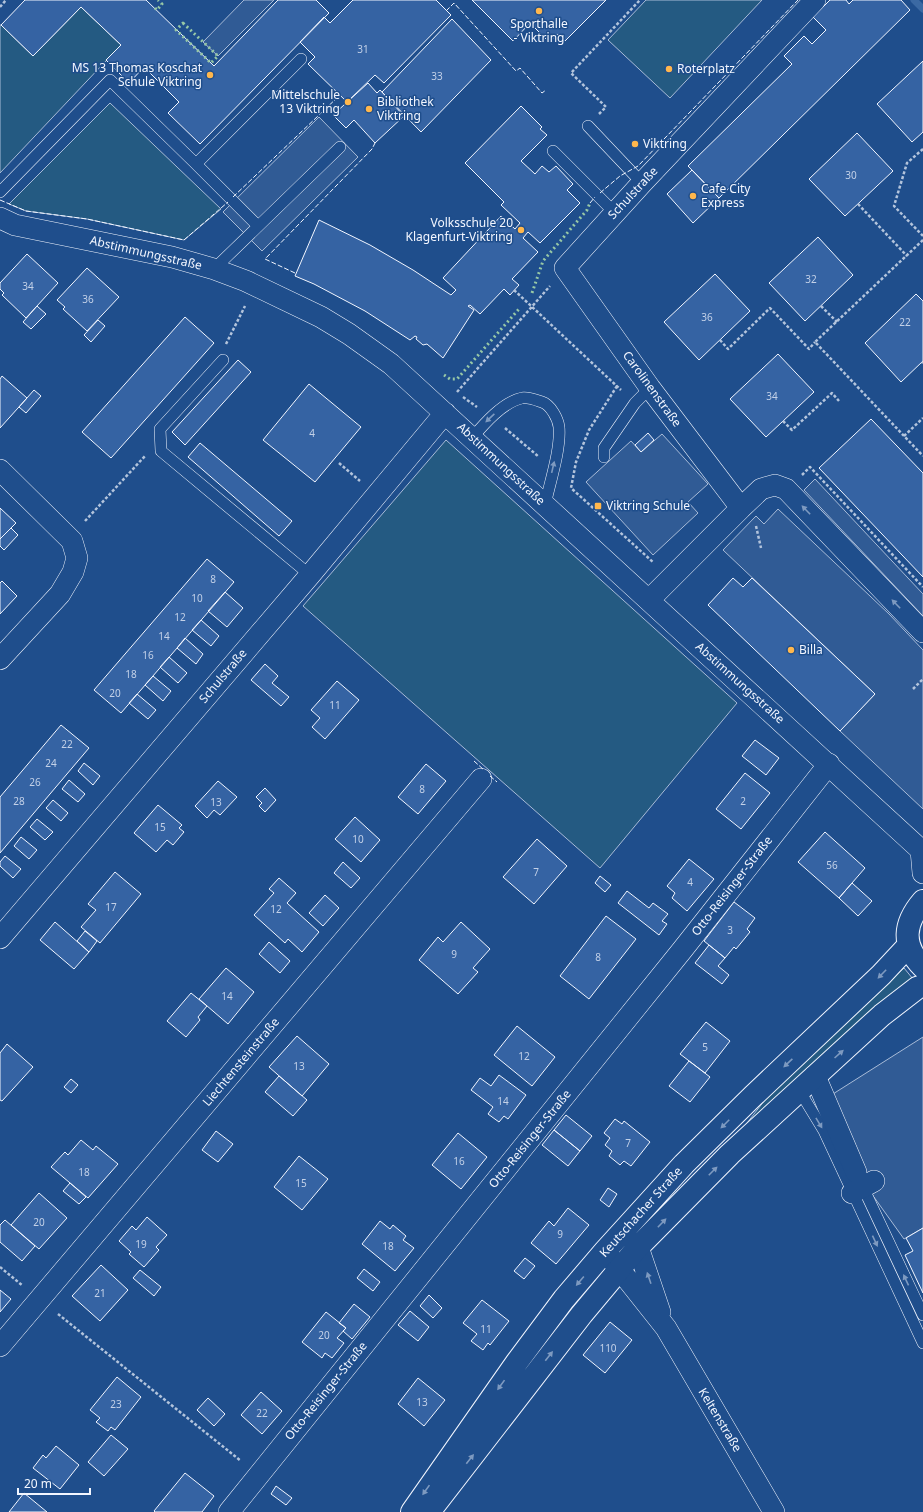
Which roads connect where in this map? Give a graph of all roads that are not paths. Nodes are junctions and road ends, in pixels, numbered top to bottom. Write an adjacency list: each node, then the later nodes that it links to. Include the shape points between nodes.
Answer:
1 (815, 0): 7 (street, Schulstraße)
2 (301, 59): 6 (lane)
3 (588, 126): 7 (lane)
4 (340, 147): 11 (lane)
5 (553, 152): 9 (lane)
6 (196, 164): 8 (lane, via 110,80); 11 (lane)
7 (642, 183): 9 (street, Schulstraße)
8 (0, 192)
9 (615, 213): 12 (street, Schulstraße)
10 (0, 218): 13 (street, Abstimmungsstraße, via 15,225 172,257)
11 (258, 226): 13 (lane)
12 (565, 268): 15 (street, Carolinenstraße)
13 (214, 269): 16 (street, Abstimmungsstraße, via 246,281 349,334 391,364)
14 (223, 360): 22 (lane, via 160,429 161,451)
15 (650, 388): 18 (lane, via 635,403 604,448); 21 (street, Carolinenstraße)
16 (445, 413): 17 (street, Abstimmungsstraße); 22 (street, Schulstraße)
17 (472, 438): 20 (street, Abstimmungsstraße); 20 (lane, one-way to 17, via 559,443 559,426 553,412 545,403 522,398 490,417)
18 (604, 457)
19 (0, 470): 25 (street, via 72,541 77,558 73,572 60,594)
20 (545, 505): 23 (street, Abstimmungsstraße)
21 (741, 508): 23 (street); 24 (street, one-way to 21, via 786,490 775,485 761,489)
22 (310, 575): 31 (street, Schulstraße)
23 (649, 600): 26 (street, Abstimmungsstraße)
24 (923, 632)
25 (0, 659)
26 (829, 764): 28 (street, Abstimmungsstraße); 44 (street, Otto-Reisinger-Straße)
27 (481, 779): 43 (street, Liechtensteinstraße)
28 (922, 849): 29 (street, Abstimmungsstraße)
29 (923, 874)
30 (923, 900): 32 (main road, via 913,912 908,928)
31 (0, 938)
32 (909, 945): 33 (main road, via 914,957); 38 (main road, Keutschacher Straße, one-way to 38, via 684,1164)
33 (923, 967)
34 (923, 986): 35 (main road, Keutschacher Straße, one-way to 34, via 882,1015)
35 (807, 1083): 36 (street); 37 (main road, Keutschacher Straße, one-way to 35, via 730,1154)
36 (861, 1183): 40 (lane, one-way to 36); 42 (lane, one-way to 42)
37 (638, 1247): 39 (main road, Keutschacher Straße); 41 (street, Keltenstraße, one-way to 37)
38 (605, 1251): 39 (street, Keltenstraße); 45 (main road, Keutschacher Straße, one-way to 45, via 564,1299)
39 (620, 1269): 41 (street, Keltenstraße); 46 (main road, Keutschacher Straße, one-way to 39)
40 (923, 1315)
41 (666, 1328): 47 (street, Keltenstraße)
42 (923, 1343)
43 (0, 1346)
44 (229, 1512)
45 (412, 1512)
46 (428, 1512)
47 (774, 1512)

